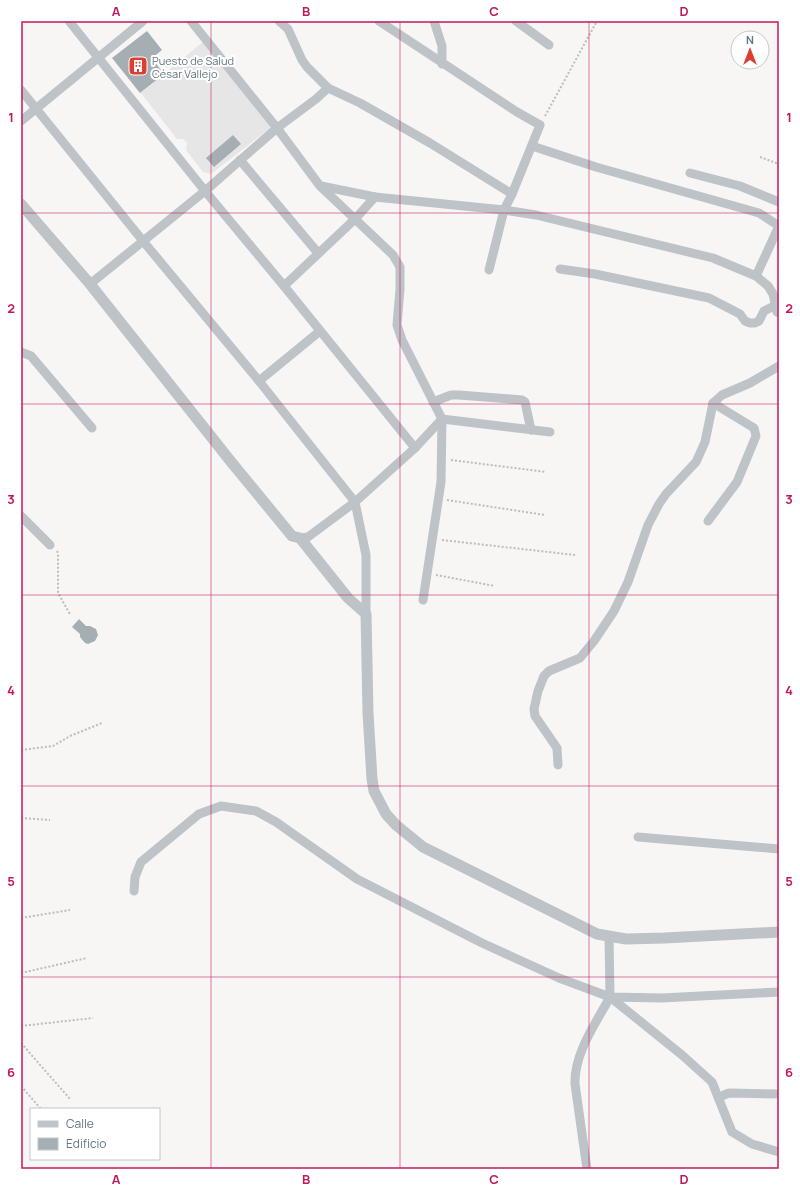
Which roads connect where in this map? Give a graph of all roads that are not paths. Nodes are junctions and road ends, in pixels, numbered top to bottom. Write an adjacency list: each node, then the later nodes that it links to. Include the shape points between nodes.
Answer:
1 (69, 21): 9 (street)
2 (144, 21): 9 (street)
3 (191, 21): 15 (street)
4 (279, 21): 11 (street, via 288,29 307,67)
5 (379, 21): 10 (street)
6 (434, 21): 10 (street, via 442,46)
7 (516, 21): 8 (street)
8 (549, 45)
9 (98, 57): 13 (street); 20 (street)
10 (442, 64): 16 (street, via 540,125)
11 (328, 88): 15 (street); 21 (street, via 424,139)
12 (21, 90): 13 (street)
13 (36, 108): 14 (street); 28 (street)
14 (21, 121)
15 (277, 128): 17 (street); 19 (street)
16 (532, 146): 21 (street); 27 (street, via 596,167 759,213)
17 (240, 160): 20 (street); 29 (street)
18 (690, 173): 23 (street, via 740,186)
19 (320, 186): 22 (street); 26 (street)
20 (204, 191): 28 (street); 34 (street)
21 (512, 194): 25 (street)
22 (375, 197): 25 (street); 26 (street)
23 (779, 202)
24 (21, 204): 33 (street)
25 (504, 210): 31 (street); 32 (street, via 536,215 713,258)
26 (355, 218): 29 (street); 40 (street, via 393,255 400,267 397,325)
27 (779, 226): 32 (street)
28 (142, 241): 33 (street); 39 (street)
29 (318, 254): 34 (street)
30 (560, 269): 35 (street, via 709,298 740,314 750,323 759,321 764,311)
31 (489, 270)
32 (756, 276): 35 (street, via 768,286)
33 (90, 284): 50 (street, via 292,536)
34 (284, 286): 36 (street)
35 (777, 309)
36 (320, 331): 39 (street); 46 (street)
37 (21, 352): 43 (street, via 31,356)
38 (779, 366): 41 (street, via 750,383 722,395)
39 (259, 382): 47 (street)
40 (433, 402): 42 (street); 44 (street, via 451,395 522,400 525,402)
41 (713, 403): 49 (street, via 754,428 756,436 737,482); 54 (street, via 705,442 696,462 659,504 614,611 580,658 549,671 544,676 538,691 535,716 557,748)
42 (442, 419): 44 (street); 46 (street); 52 (street, via 441,482)
43 (92, 428)
44 (531, 430): 45 (street)
45 (550, 432)
46 (415, 448): 47 (street)
47 (355, 502): 50 (street, via 308,537); 53 (street, via 366,555)
48 (21, 516): 51 (street)
49 (708, 521)
50 (300, 538): 53 (street, via 348,598)
51 (50, 545)
52 (423, 600)
53 (366, 614): 59 (street, via 372,779 374,791 386,814 423,847 591,932)
54 (558, 765)
55 (638, 837): 56 (street)
56 (779, 849)
57 (134, 891): 61 (street, via 135,877 141,862 199,814 221,806 256,811 276,822 357,879 496,949 559,978)
58 (779, 932): 59 (street, via 626,939)
59 (609, 936): 61 (street)
60 (779, 992): 61 (street, via 662,998)
61 (610, 997): 63 (street, via 712,1082); 65 (street, via 587,1040 576,1071 575,1084)
62 (779, 1094): 63 (street, via 729,1093)
63 (720, 1098): 64 (street, via 732,1132 752,1144)
64 (779, 1152)
65 (587, 1169)

